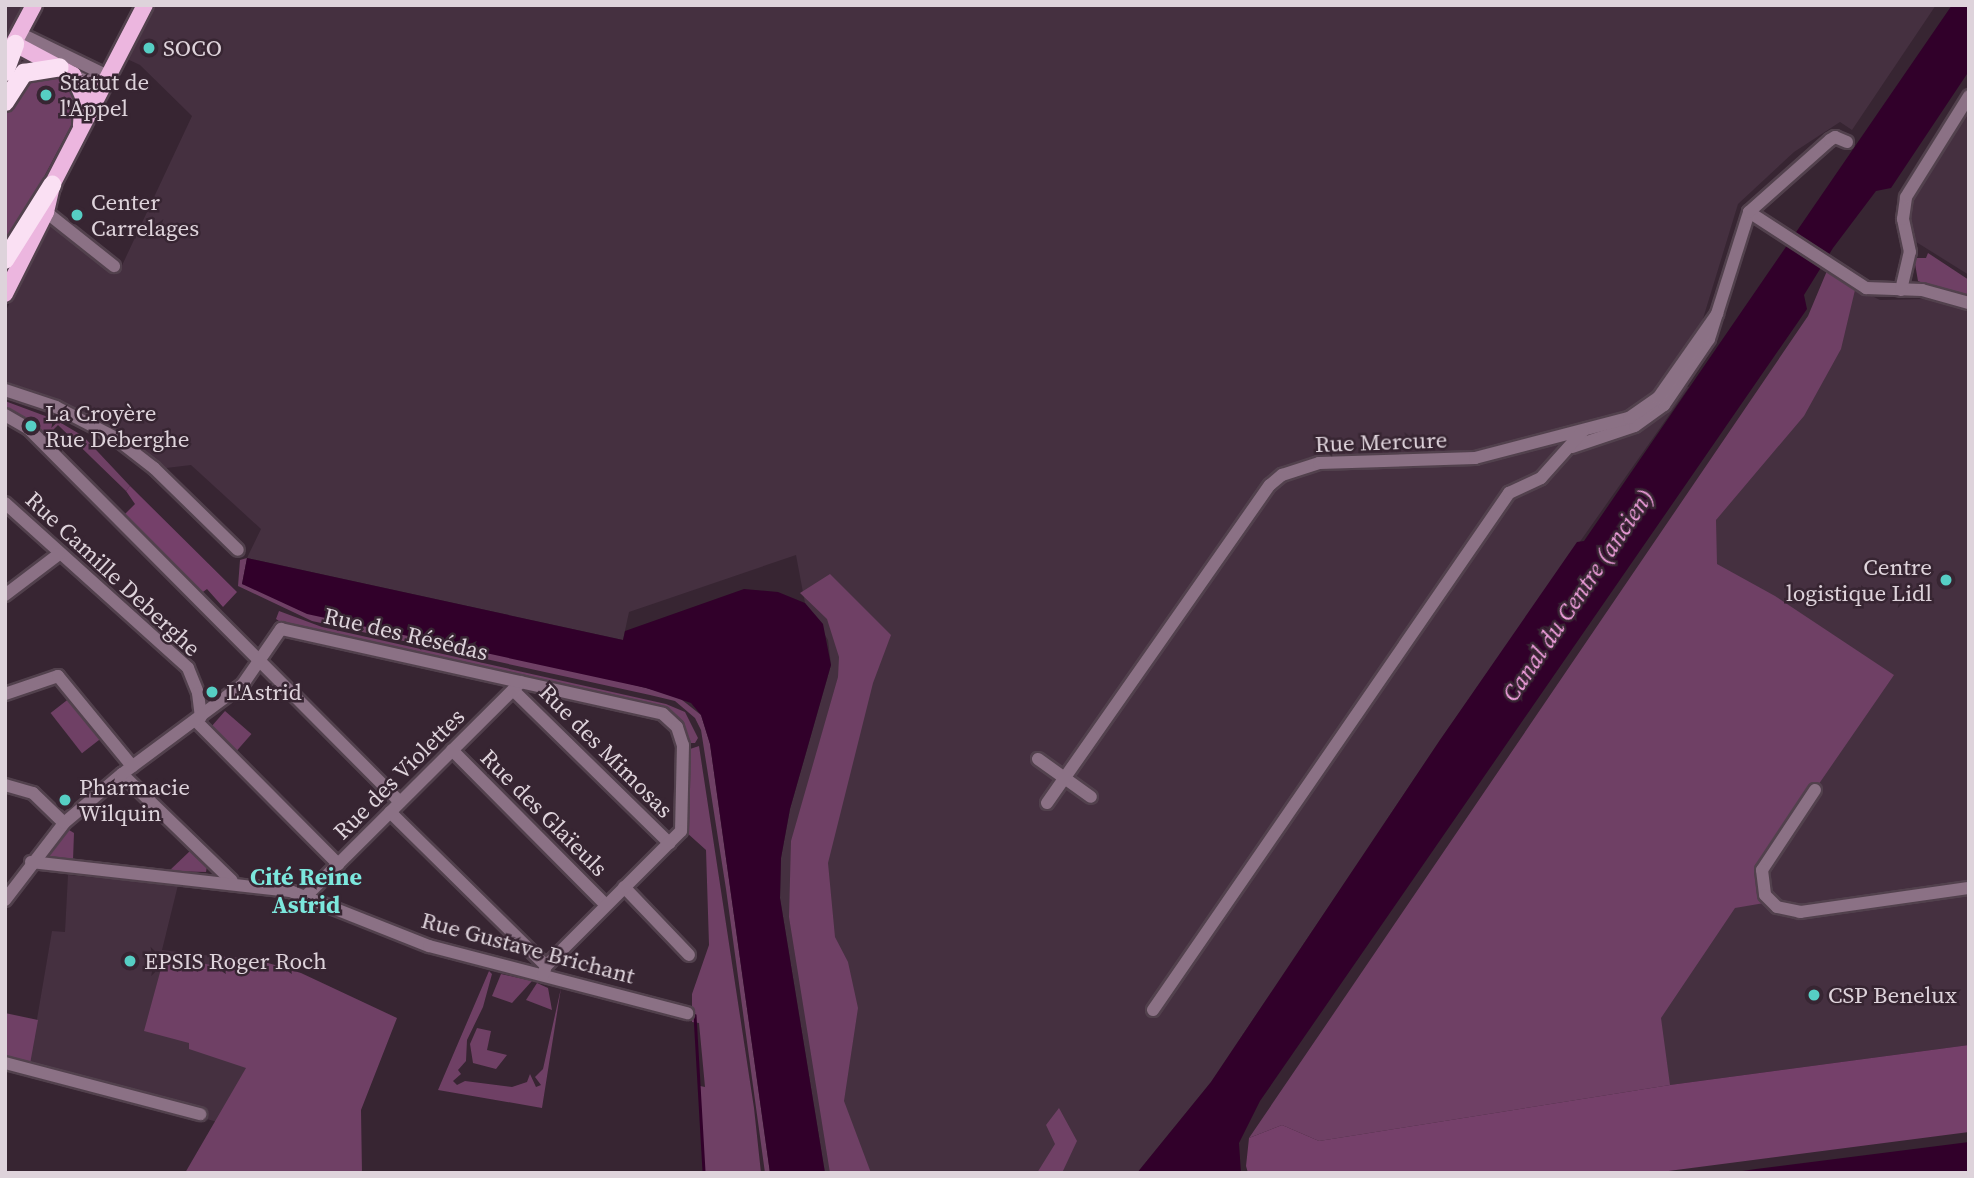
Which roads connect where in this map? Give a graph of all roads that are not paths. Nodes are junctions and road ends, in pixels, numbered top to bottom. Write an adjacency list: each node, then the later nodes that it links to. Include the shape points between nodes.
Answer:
1 (34, 5): 3 (main road)
2 (145, 5): 6 (main road)
3 (14, 45): 4 (main road); 5 (highway); 6 (street)
4 (66, 71): 6 (street, via 86,81); 8 (highway, via 24,73); 9 (main road, via 83,96)
5 (5, 72)
6 (110, 77): 9 (main road)
7 (1969, 96): 16 (street, via 1906,197 1903,219 1910,253)
8 (5, 102)
9 (81, 126): 11 (main road)
10 (1847, 142): 13 (street, via 1835,137 1830,140)
11 (52, 185): 12 (main road); 14 (highway)
12 (46, 212): 15 (street); 17 (main road)
13 (1749, 212): 16 (street, via 1866,288); 19 (street, Rue Mercure)
14 (8, 257)
15 (114, 266)
16 (1901, 290): 18 (street, via 1948,294)
17 (5, 294)
18 (1969, 303)
19 (1717, 314): 22 (street, Rue Mercure, via 1649,407 1629,418); 23 (street, Rue Mercure, via 1702,351 1657,413 1635,426 1582,441)
20 (5, 390): 25 (street, via 56,407 114,437 154,468)
21 (5, 415): 28 (street, Rue Camille Deberghe, via 29,429)
22 (1583, 431): 23 (street); 35 (street, Rue Mercure, via 1475,458 1319,463 1282,475 1270,485)
23 (1559, 458): 54 (street, via 1541,478 1509,493)
24 (5, 503): 26 (street, Rue Camille Deberghe)
25 (238, 550)
26 (59, 554): 27 (street); 31 (street, Rue Camille Deberghe, via 188,668 198,693)
27 (5, 595)
28 (260, 663): 29 (street, Rue des Résédas, via 274,633 281,629); 31 (street, via 243,684); 39 (street, Rue Camille Deberghe)
29 (517, 686): 32 (street, Rue des Violettes); 43 (street, Rue des Mimosas); 43 (street, Rue des Résédas, via 663,714 677,727 683,745 684,820)
30 (5, 694): 34 (street, via 58,676)
31 (199, 719): 34 (street); 45 (street)
32 (452, 750): 39 (street, Rue des Violettes); 51 (street, Rue des Glaïeuls)
33 (1038, 759): 35 (street)
34 (127, 770): 42 (street); 46 (street)
35 (1065, 779): 38 (street); 40 (street, Rue Mercure)
36 (5, 785): 42 (street, via 33,793)
37 (1815, 790): 48 (street, via 1762,870 1765,895 1777,906 1800,912)
38 (1091, 797)
39 (400, 802): 41 (street, Rue des Violettes)
40 (1047, 803)
41 (390, 812): 45 (street, Rue des Violettes); 53 (street)
42 (64, 823): 44 (street)
43 (669, 843): 47 (street, Rue des Résédas)
44 (31, 862): 46 (street, Rue Gustave Brichant); 50 (street)
45 (338, 864): 49 (street, Rue des Violettes)
46 (232, 881): 49 (street, Rue Gustave Brichant)
47 (624, 887): 51 (street, Rue des Résédas); 52 (street)
48 (1969, 888)
49 (306, 896): 53 (street, Rue Gustave Brichant, via 429,946)
50 (5, 900)
51 (606, 905): 53 (street, Rue des Résédas)
52 (689, 955)
53 (544, 970): 55 (street, Rue Gustave Brichant)
54 (1153, 1010)
55 (687, 1013)
56 (5, 1063): 57 (street)
57 (200, 1114)

